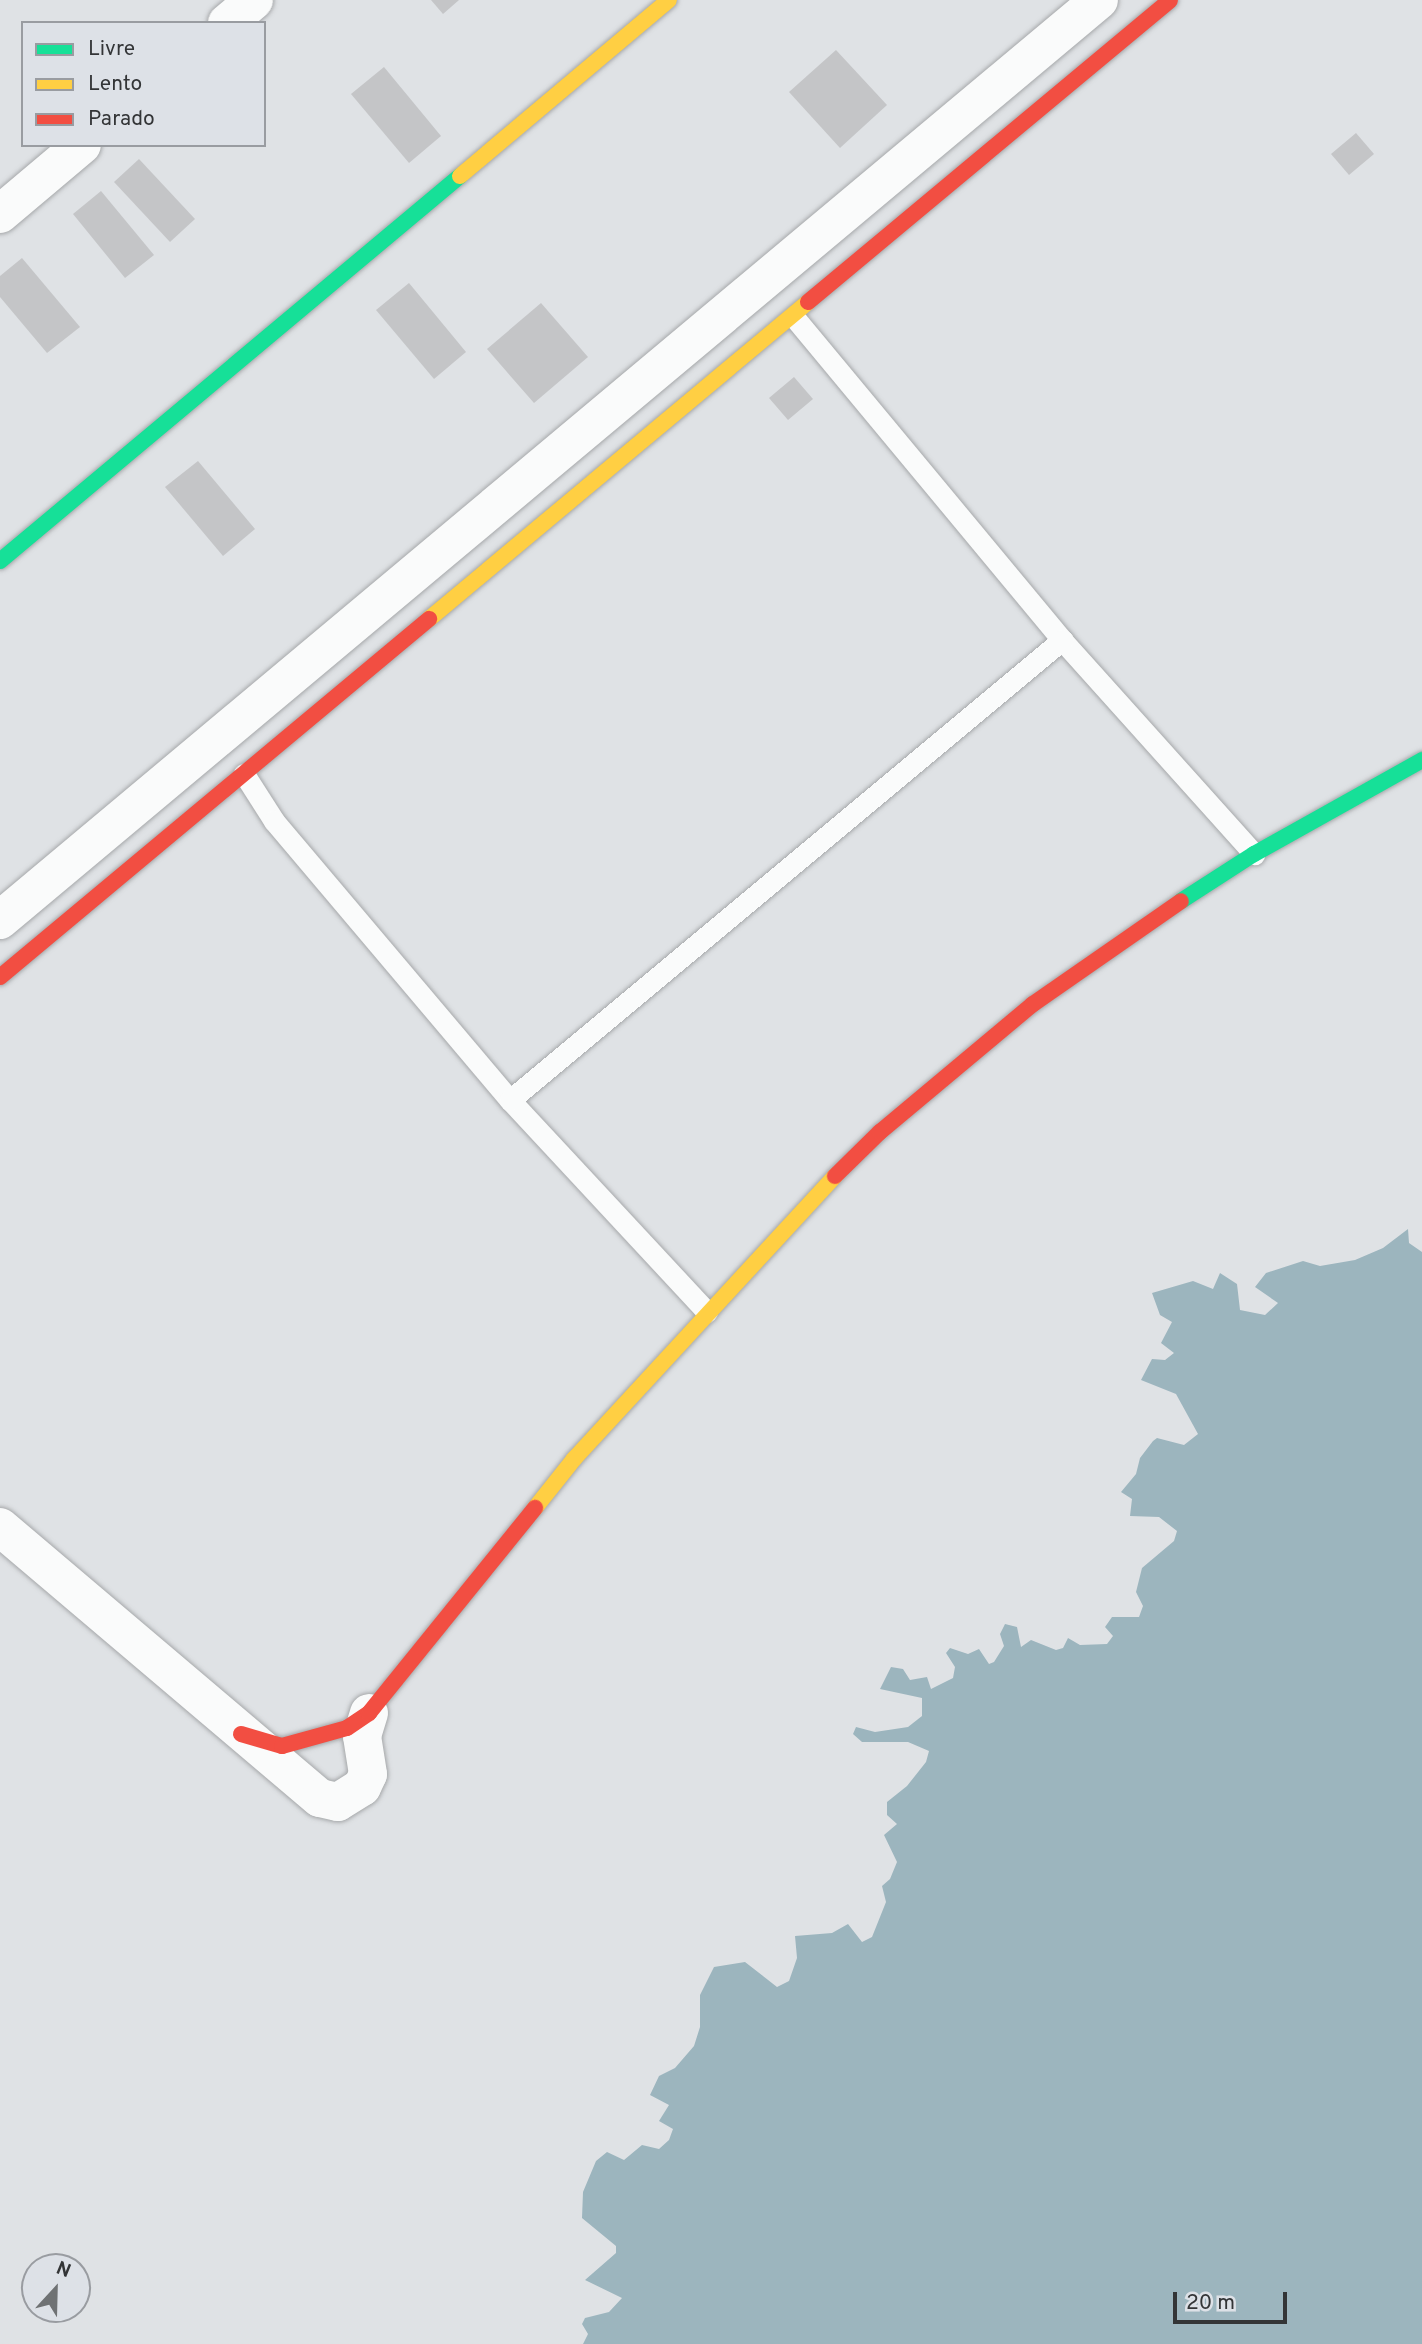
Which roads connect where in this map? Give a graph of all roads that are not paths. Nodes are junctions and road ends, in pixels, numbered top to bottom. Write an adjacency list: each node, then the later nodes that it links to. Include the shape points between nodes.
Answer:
1 (254, 0): 5 (street)
2 (669, 0): 9 (street)
3 (1099, 0): 14 (street)
4 (1170, 0): 8 (street)
5 (229, 21)
6 (80, 147): 7 (street)
7 (0, 214)
8 (794, 317): 10 (lane); 12 (street)
9 (0, 561)
10 (1062, 640): 13 (lane); 16 (lane)
11 (1422, 760): 13 (street)
12 (244, 774): 15 (street); 16 (lane, via 274,821)
13 (1254, 853): 17 (street, via 1112,945 958,1066 835,1176)
14 (0, 920)
15 (0, 977)
16 (510, 1100): 17 (lane)
17 (707, 1311): 19 (street, via 574,1459)
18 (0, 1527): 20 (street)
19 (377, 1702): 20 (street, via 347,1728 293,1744 260,1742); 20 (street, via 362,1736 368,1774 352,1797 338,1802 303,1788)
20 (241, 1734)

